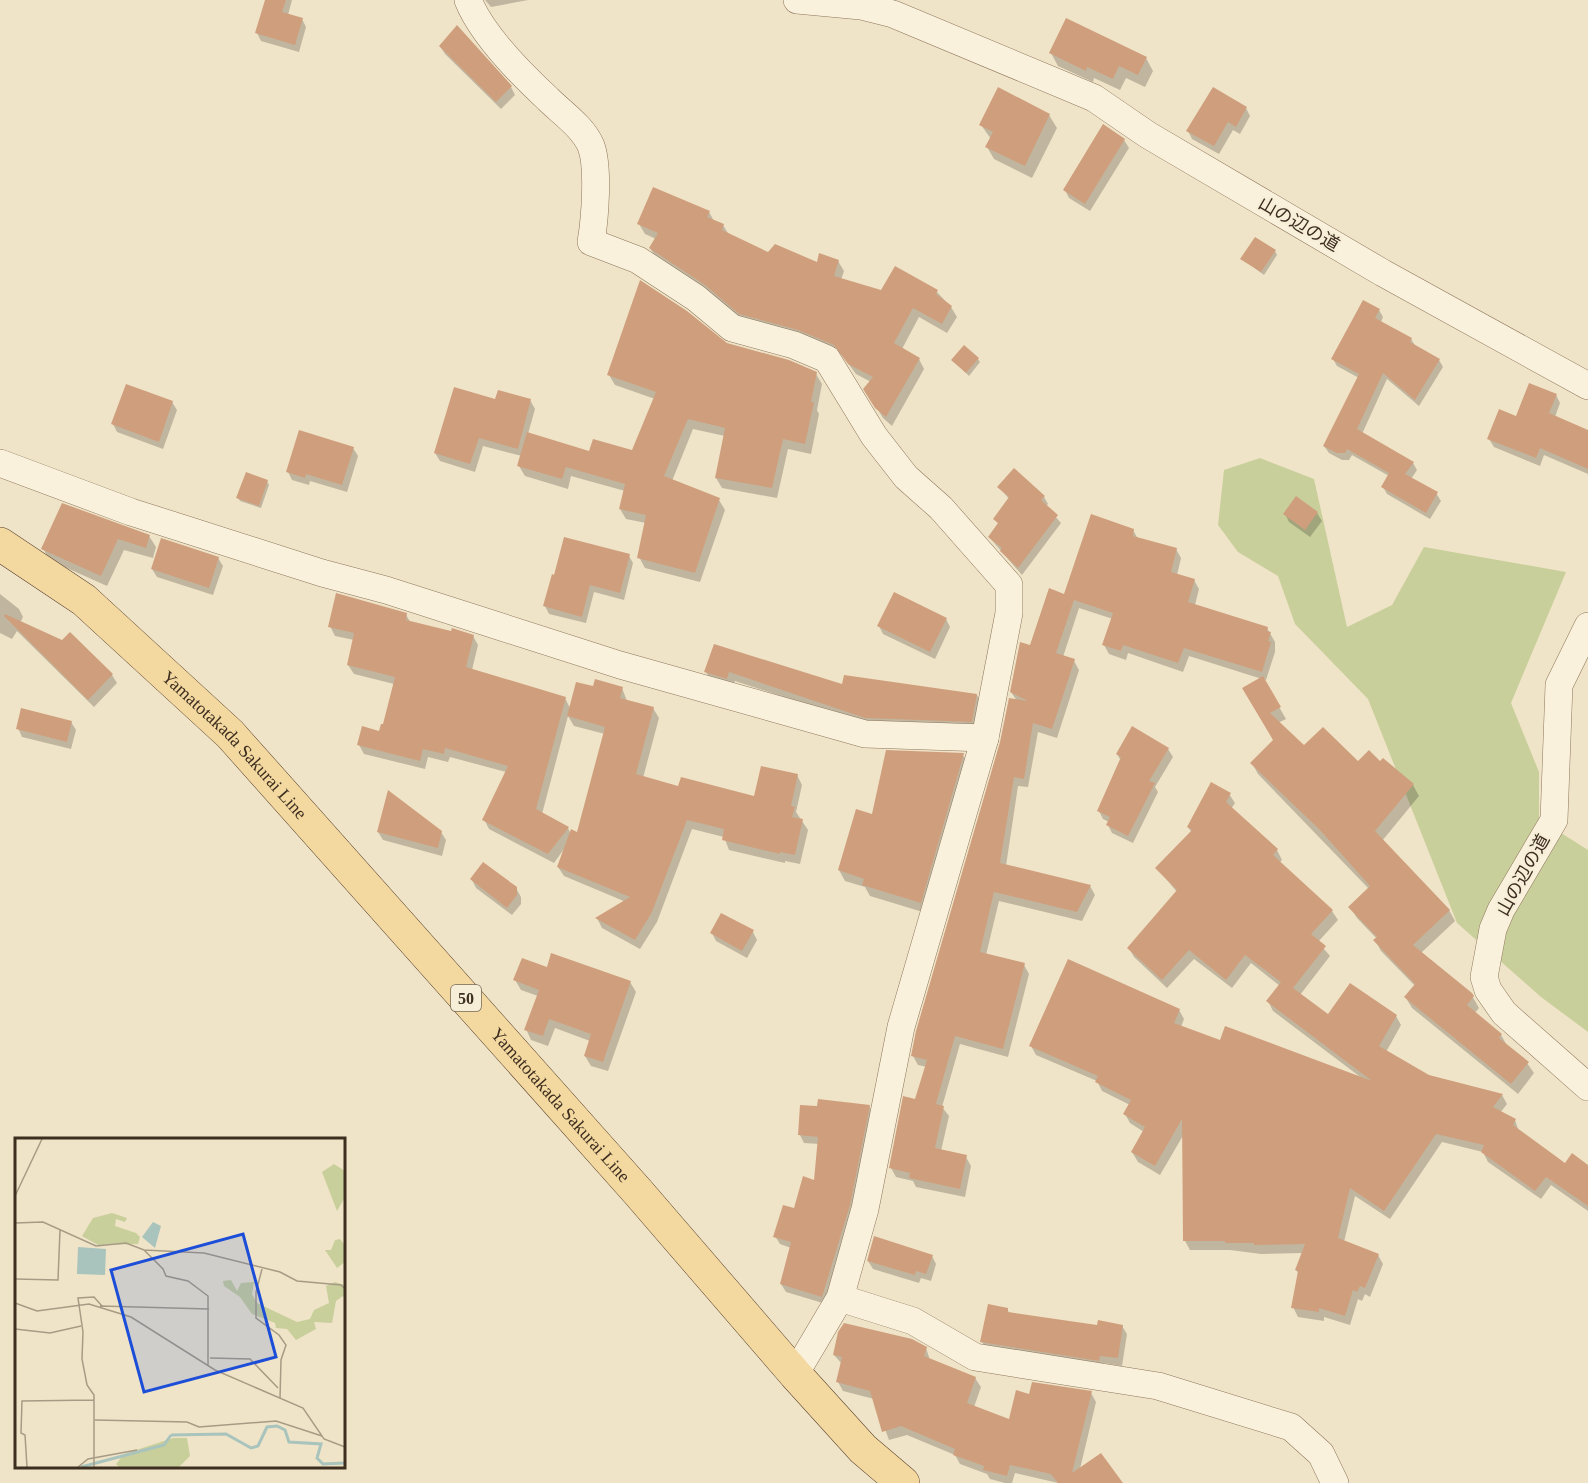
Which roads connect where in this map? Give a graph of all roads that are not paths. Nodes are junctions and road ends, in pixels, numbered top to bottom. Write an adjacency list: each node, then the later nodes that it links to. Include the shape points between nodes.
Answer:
1 (468, 0): 7 (street, via 510,60 579,128 591,147 596,210 591,242 638,260 696,298 732,328 794,345 827,359 874,436 906,477 941,508 1010,585 1009,613)
2 (797, 0): 3 (street, 山の辺の道, via 861,6 893,15 1094,98 1148,135 1383,273)
3 (1588, 386)
4 (0, 463): 7 (street, via 131,512 322,573 620,665 865,734)
5 (0, 544): 10 (main road, Yamatotakada Sakurai Line / 50, via 84,600 230,734)
6 (1588, 626): 8 (street, 山の辺の道, via 1559,685 1554,820 1501,910 1493,929 1484,977 1504,1013)
7 (985, 738): 9 (street, via 901,1027 865,1209)
8 (1588, 1087)
9 (840, 1298): 10 (street); 12 (street, via 913,1321 975,1357 1158,1386 1292,1427 1322,1454)
10 (795, 1374): 11 (main road, Yamatotakada Sakurai Line / 50, via 863,1449)
11 (903, 1483)
12 (1335, 1483)

